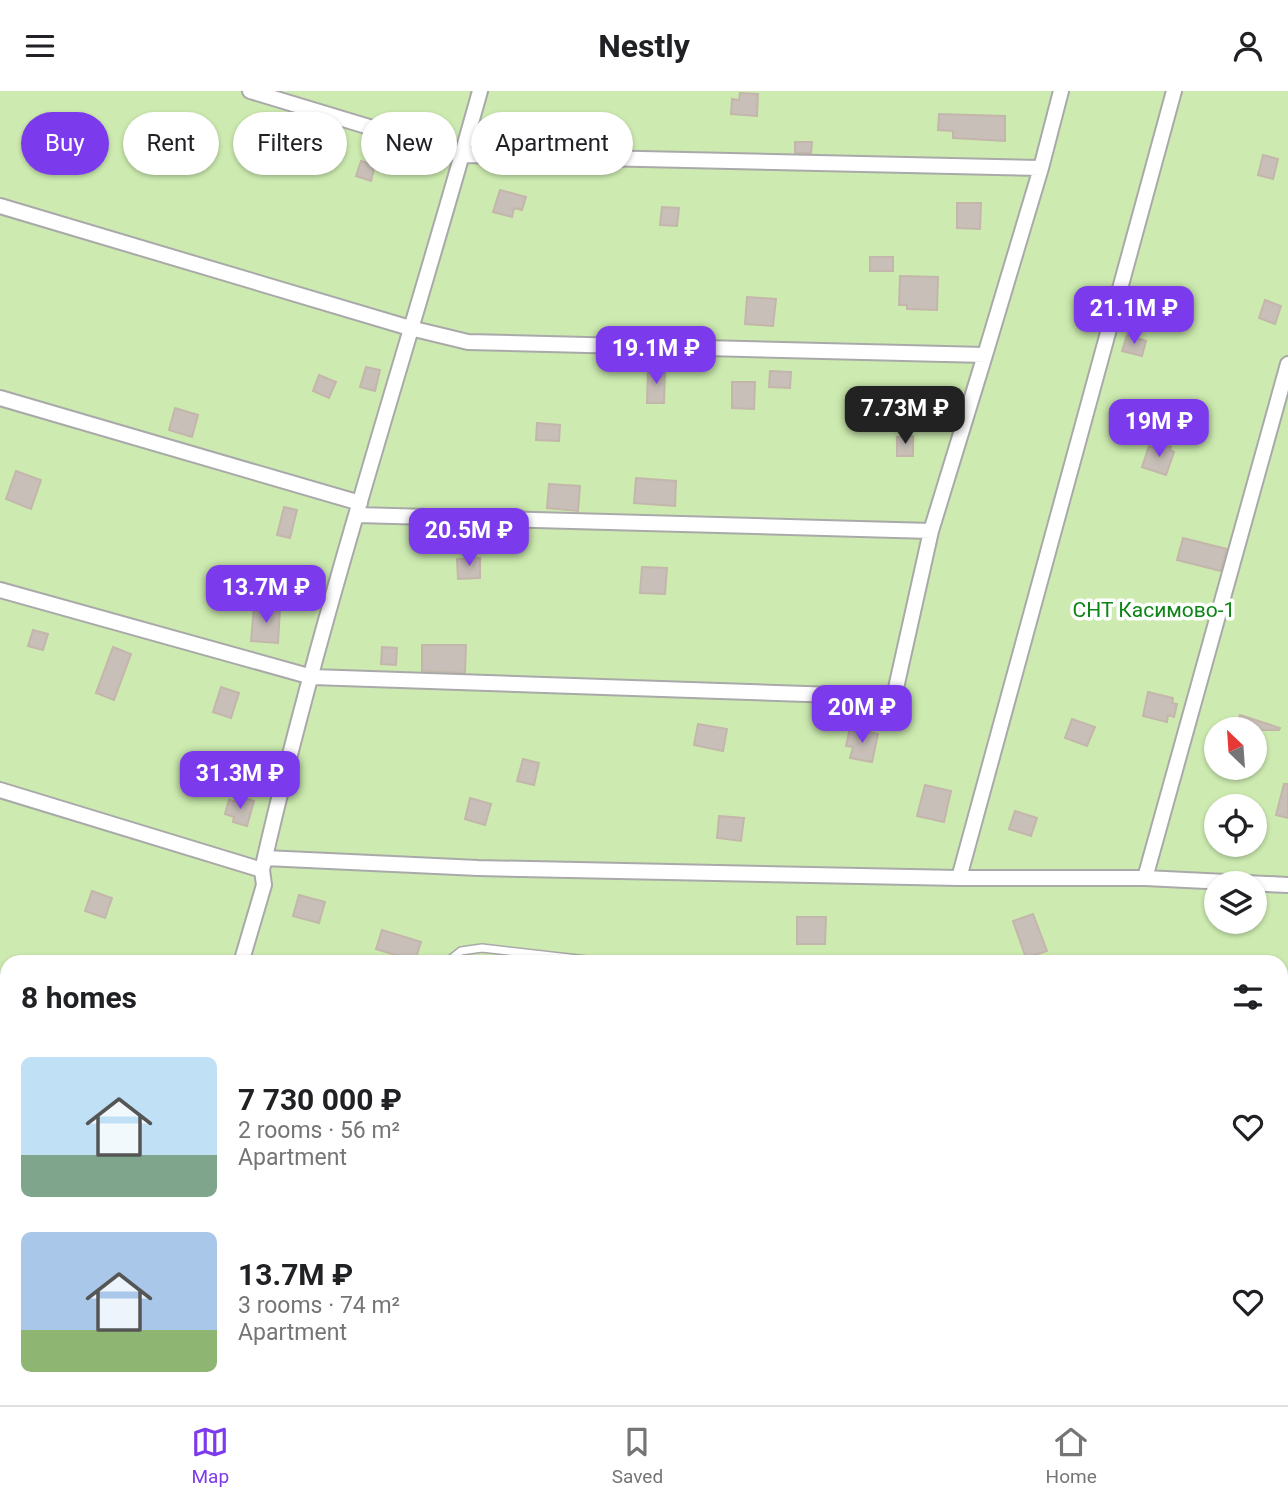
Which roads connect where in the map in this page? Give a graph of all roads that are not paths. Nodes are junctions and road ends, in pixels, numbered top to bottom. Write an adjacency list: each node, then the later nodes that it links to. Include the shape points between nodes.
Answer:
1 (250, 91): 5 (street)
2 (480, 91): 5 (street)
3 (1061, 91): 6 (street)
4 (1174, 91): 18 (street)
5 (462, 155): 6 (street); 8 (street)
6 (1041, 168): 9 (street)
7 (0, 206): 8 (street)
8 (410, 328): 9 (street, via 468,342); 12 (street)
9 (985, 355): 13 (street)
10 (1288, 365): 19 (street)
11 (0, 398): 12 (street)
12 (358, 509): 13 (street); 15 (street)
13 (931, 531): 15 (street, via 894,697)
14 (0, 590): 15 (street)
15 (312, 677): 17 (street)
16 (0, 790): 17 (street)
17 (263, 864): 18 (street); 21 (street, via 264,885)
18 (959, 878): 19 (street)
19 (1145, 878): 20 (street)
20 (1288, 885)
21 (243, 955)
22 (456, 955): 23 (lane, via 482,948)
23 (543, 955)

